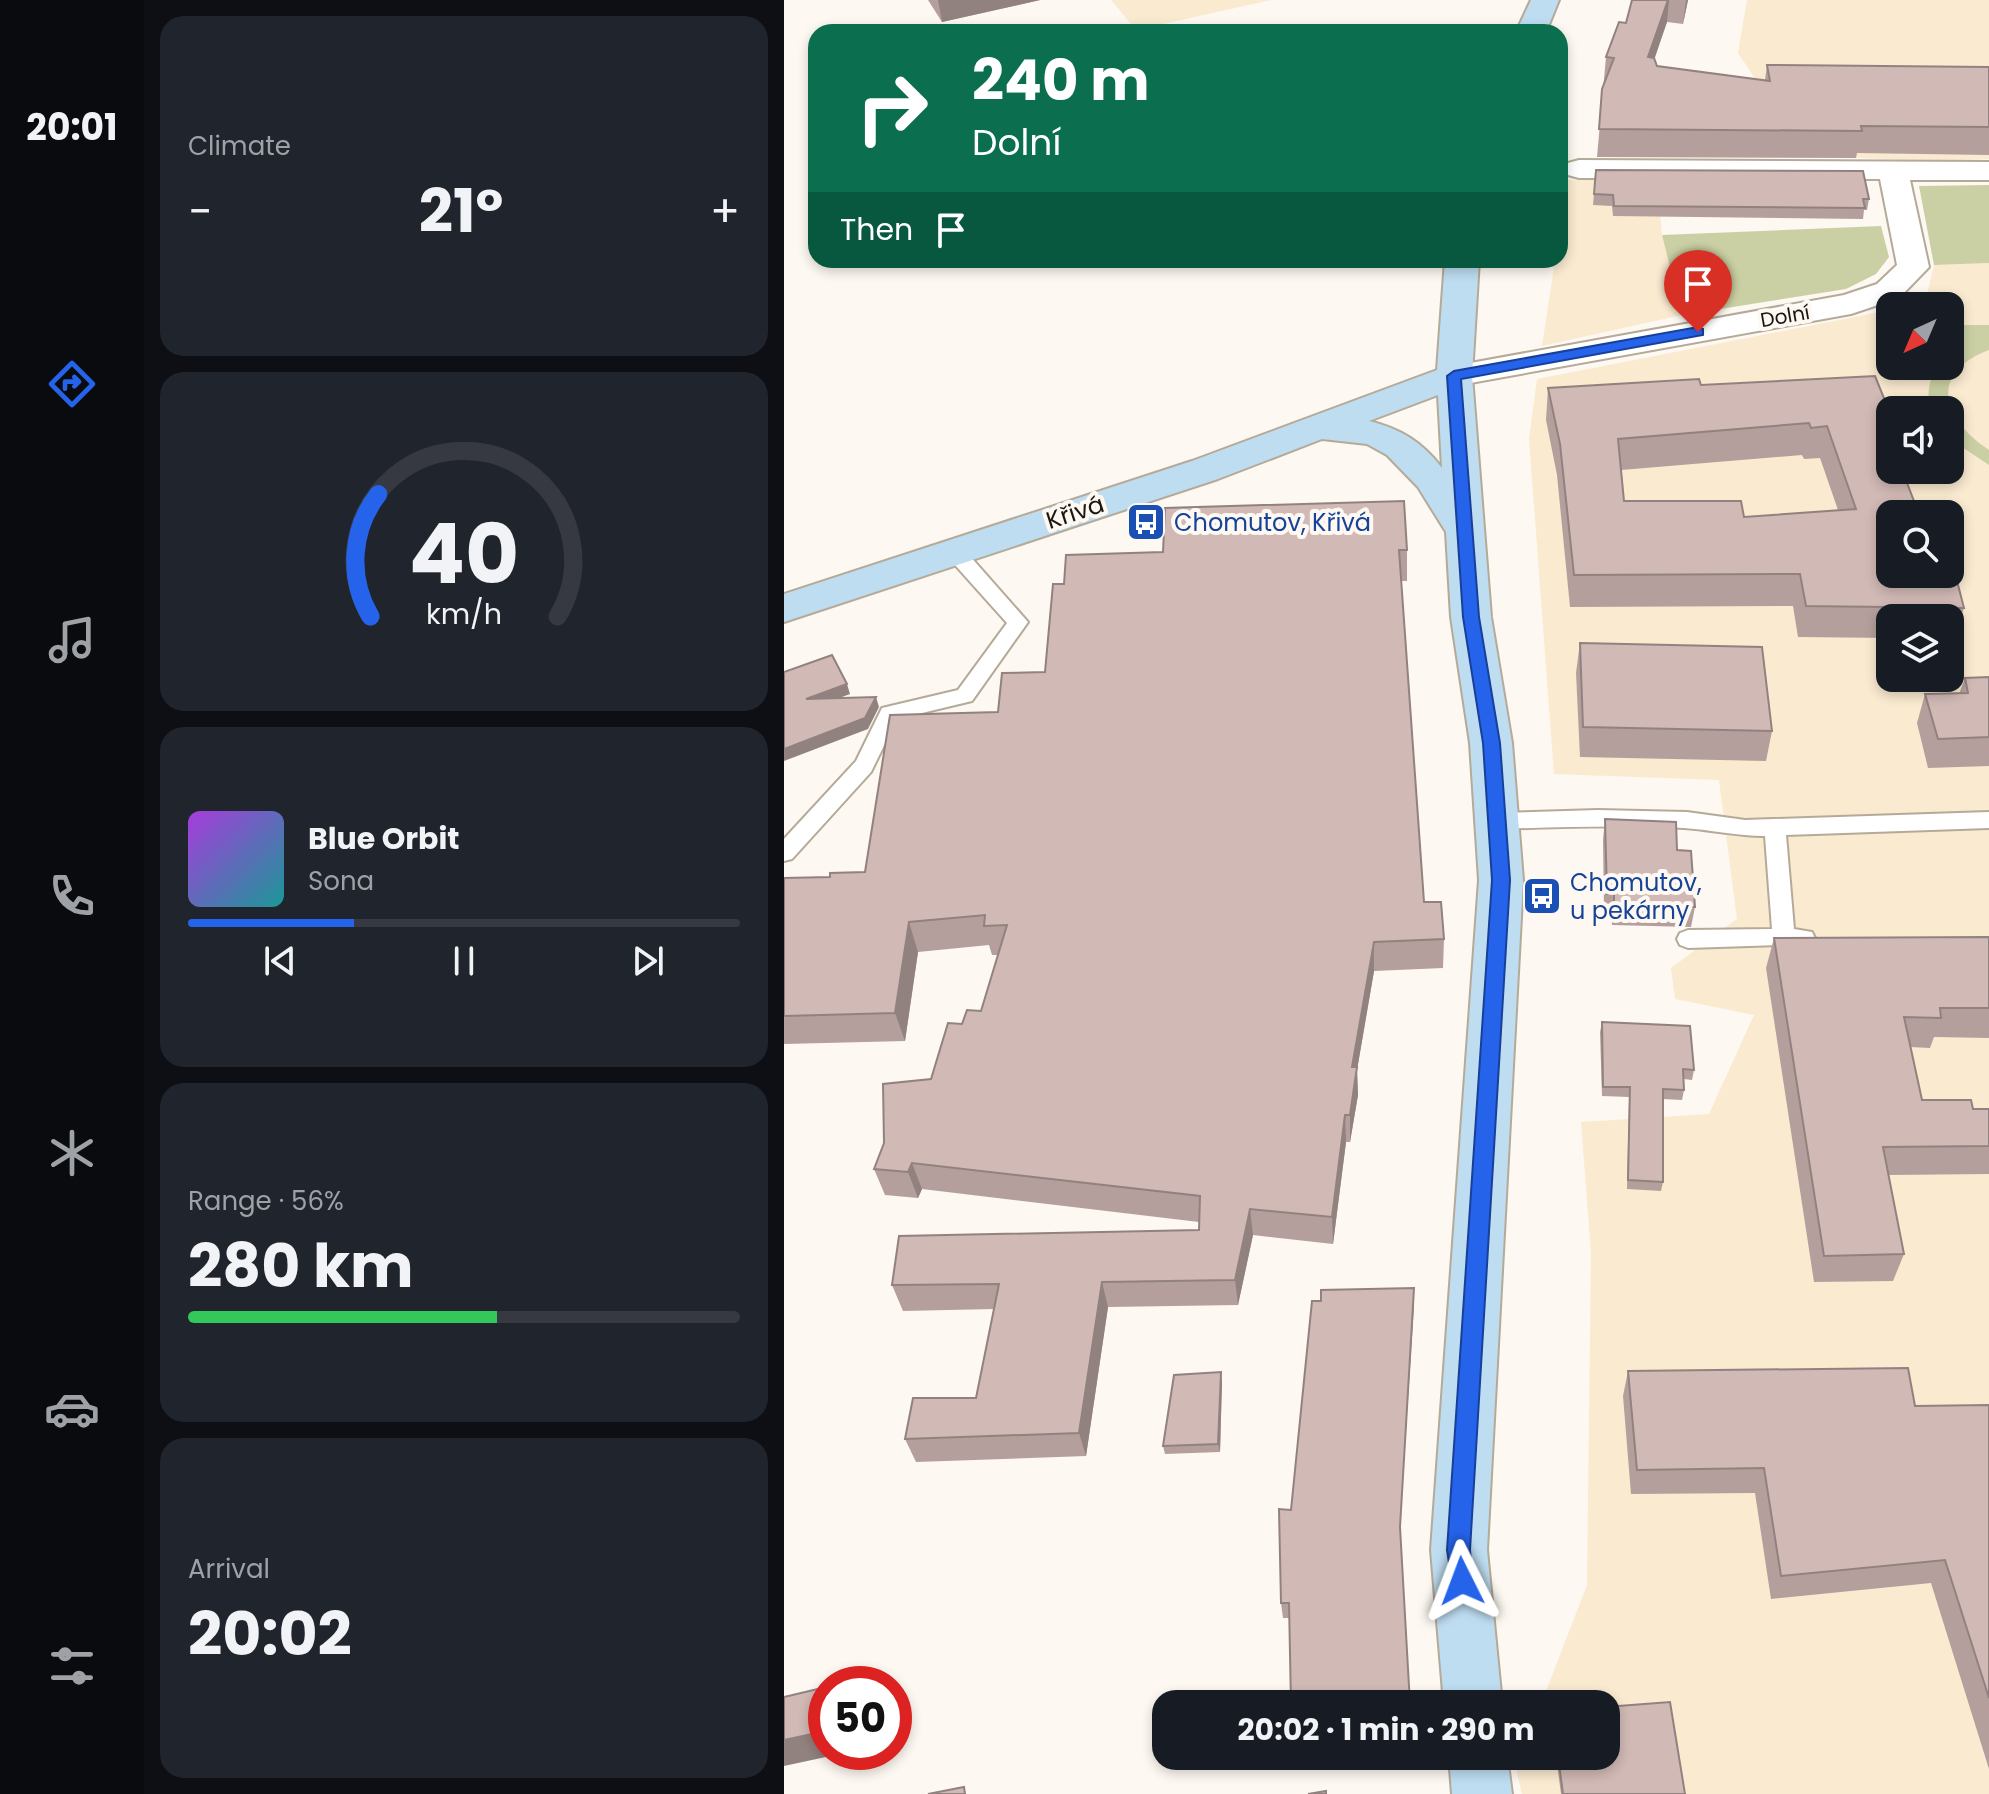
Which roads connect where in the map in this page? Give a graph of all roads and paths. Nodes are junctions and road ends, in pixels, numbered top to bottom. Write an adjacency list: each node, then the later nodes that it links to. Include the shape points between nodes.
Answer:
1 (1545, 0): 2 (main road)
2 (1534, 24)
3 (1579, 169): 4 (street)
4 (1893, 170): 5 (street); 7 (street, Dolní, via 1913,267 1888,291 1851,304)
5 (1989, 171)
6 (1461, 268): 7 (main road)
7 (1454, 376): 8 (main road, Křivá); 9 (main road)
8 (1318, 427): 9 (main road, via 1363,431 1389,440 1429,476); 10 (main road, Křivá, via 1205,470)
9 (1465, 531): 13 (main road)
10 (954, 551): 11 (main road, Křivá); 15 (lane, via 1018,622 965,696 889,713 864,766)
11 (784, 608)
12 (1989, 820): 14 (lane)
13 (1497, 821): 14 (lane, via 1598,818); 19 (main road, via 1501,880 1459,1550)
14 (1775, 827): 16 (lane)
15 (784, 853)
16 (1784, 938): 17 (lane); 18 (lane)
17 (1831, 938)
18 (1688, 939)
19 (1472, 1690)
20 (1479, 1770): 21 (main road)
21 (1482, 1794)

